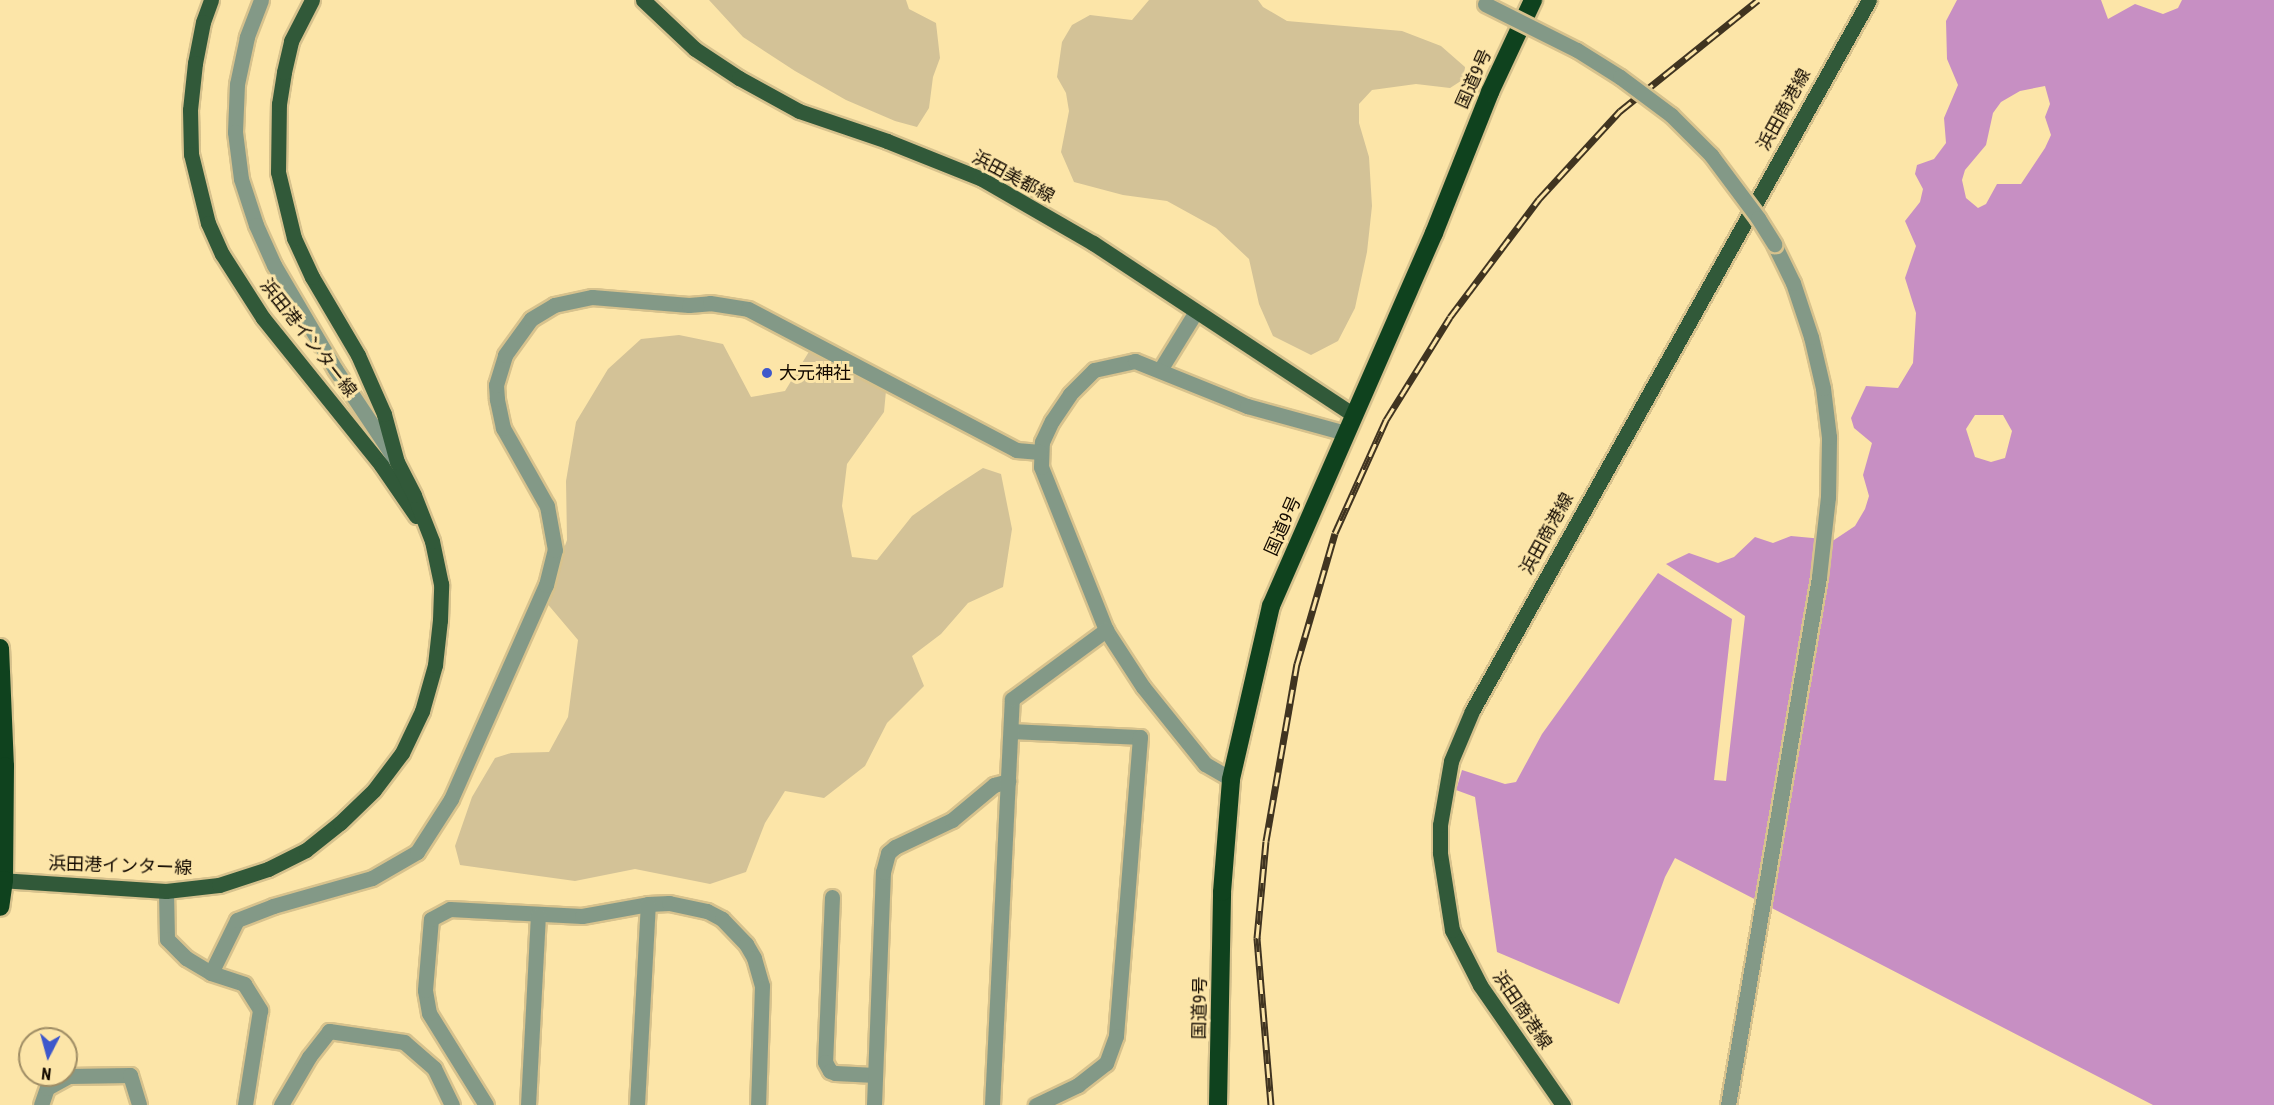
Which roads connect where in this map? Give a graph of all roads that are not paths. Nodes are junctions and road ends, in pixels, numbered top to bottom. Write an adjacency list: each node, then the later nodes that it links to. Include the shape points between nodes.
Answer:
1 (211, 0): 14 (main road, 浜田港インター線, via 195,63 190,110 191,154 208,223 222,254 263,318 381,465)
2 (261, 0): 13 (street, via 247,37 237,84 236,132 241,179 274,265 335,369)
3 (312, 0): 13 (main road, 浜田港インター線, via 291,41 284,72 279,104 278,172 294,238 358,355 384,414)
4 (643, 0): 8 (main road, 浜田美都線, via 694,49 739,78 799,111 982,179 1093,243)
5 (1533, 0): 10 (highway, 国道9号, via 1490,92 1434,233)
6 (1869, 0): 41 (main road, 浜田商港線, via 1478,701 1451,761 1440,825 1440,853 1452,930 1480,985)
7 (1480, 2): 42 (street, bridge, via 1577,50 1620,77 1671,116 1711,155 1774,244 1811,337 1823,388 1830,468 1825,534)
8 (1195, 313): 9 (street); 10 (main road, 浜田美都線)
9 (1160, 370): 11 (street, via 1247,406); 12 (street, via 1135,361 1094,370 1070,394 1052,421)
10 (1354, 415): 11 (highway, 国道9号)
11 (1347, 433): 18 (highway, 国道9号, via 1271,606)
12 (1040, 452): 15 (street, via 1041,467); 26 (street, via 1016,450 748,309 710,303 689,305 592,297 554,305 531,319 505,355 496,399 503,428 547,506 555,550 546,585 452,799 417,852 372,878 237,920)
13 (397, 462): 14 (main road, 浜田港インター線)
14 (432, 541): 21 (main road, 浜田港インター線, via 441,584 435,665 422,711 402,753 374,790 306,850 268,869 219,885)
15 (1106, 630): 17 (street, via 1012,699); 18 (street, via 1143,687 1205,764)
16 (0, 648): 20 (highway, via 5,766)
17 (1012, 731): 19 (street); 39 (street, via 1140,737 1116,1036 1106,1063 1078,1085)
18 (1231, 779): 40 (highway, 国道9号, via 1222,892)
19 (1008, 781): 27 (street, via 994,785 952,820 888,853 883,872); 38 (street)
20 (2, 880): 21 (main road, 浜田港インター線); 24 (highway)
21 (166, 891): 26 (street, via 167,939 186,958)
22 (832, 897): 27 (street, via 825,1062 835,1073)
23 (648, 904): 25 (street, via 582,916); 35 (street); 36 (street, via 669,903 707,911 735,930 754,958 762,986)
24 (0, 907)
25 (538, 915): 33 (street, via 450,909 431,919 425,990 429,1013); 34 (street)
26 (211, 974): 30 (street, via 244,984 260,1010)
27 (875, 1075): 37 (street)
28 (41, 1105): 29 (street, via 47,1088 69,1076 130,1076)
29 (139, 1105)
30 (245, 1105)
31 (281, 1105): 32 (street, via 329,1031 404,1042 434,1068)
32 (452, 1105)
33 (486, 1105)
34 (528, 1105)
35 (637, 1105)
36 (758, 1105)
37 (874, 1105)
38 (992, 1105)
39 (1036, 1105)
40 (1218, 1105)
41 (1563, 1105)
42 (1728, 1105)

